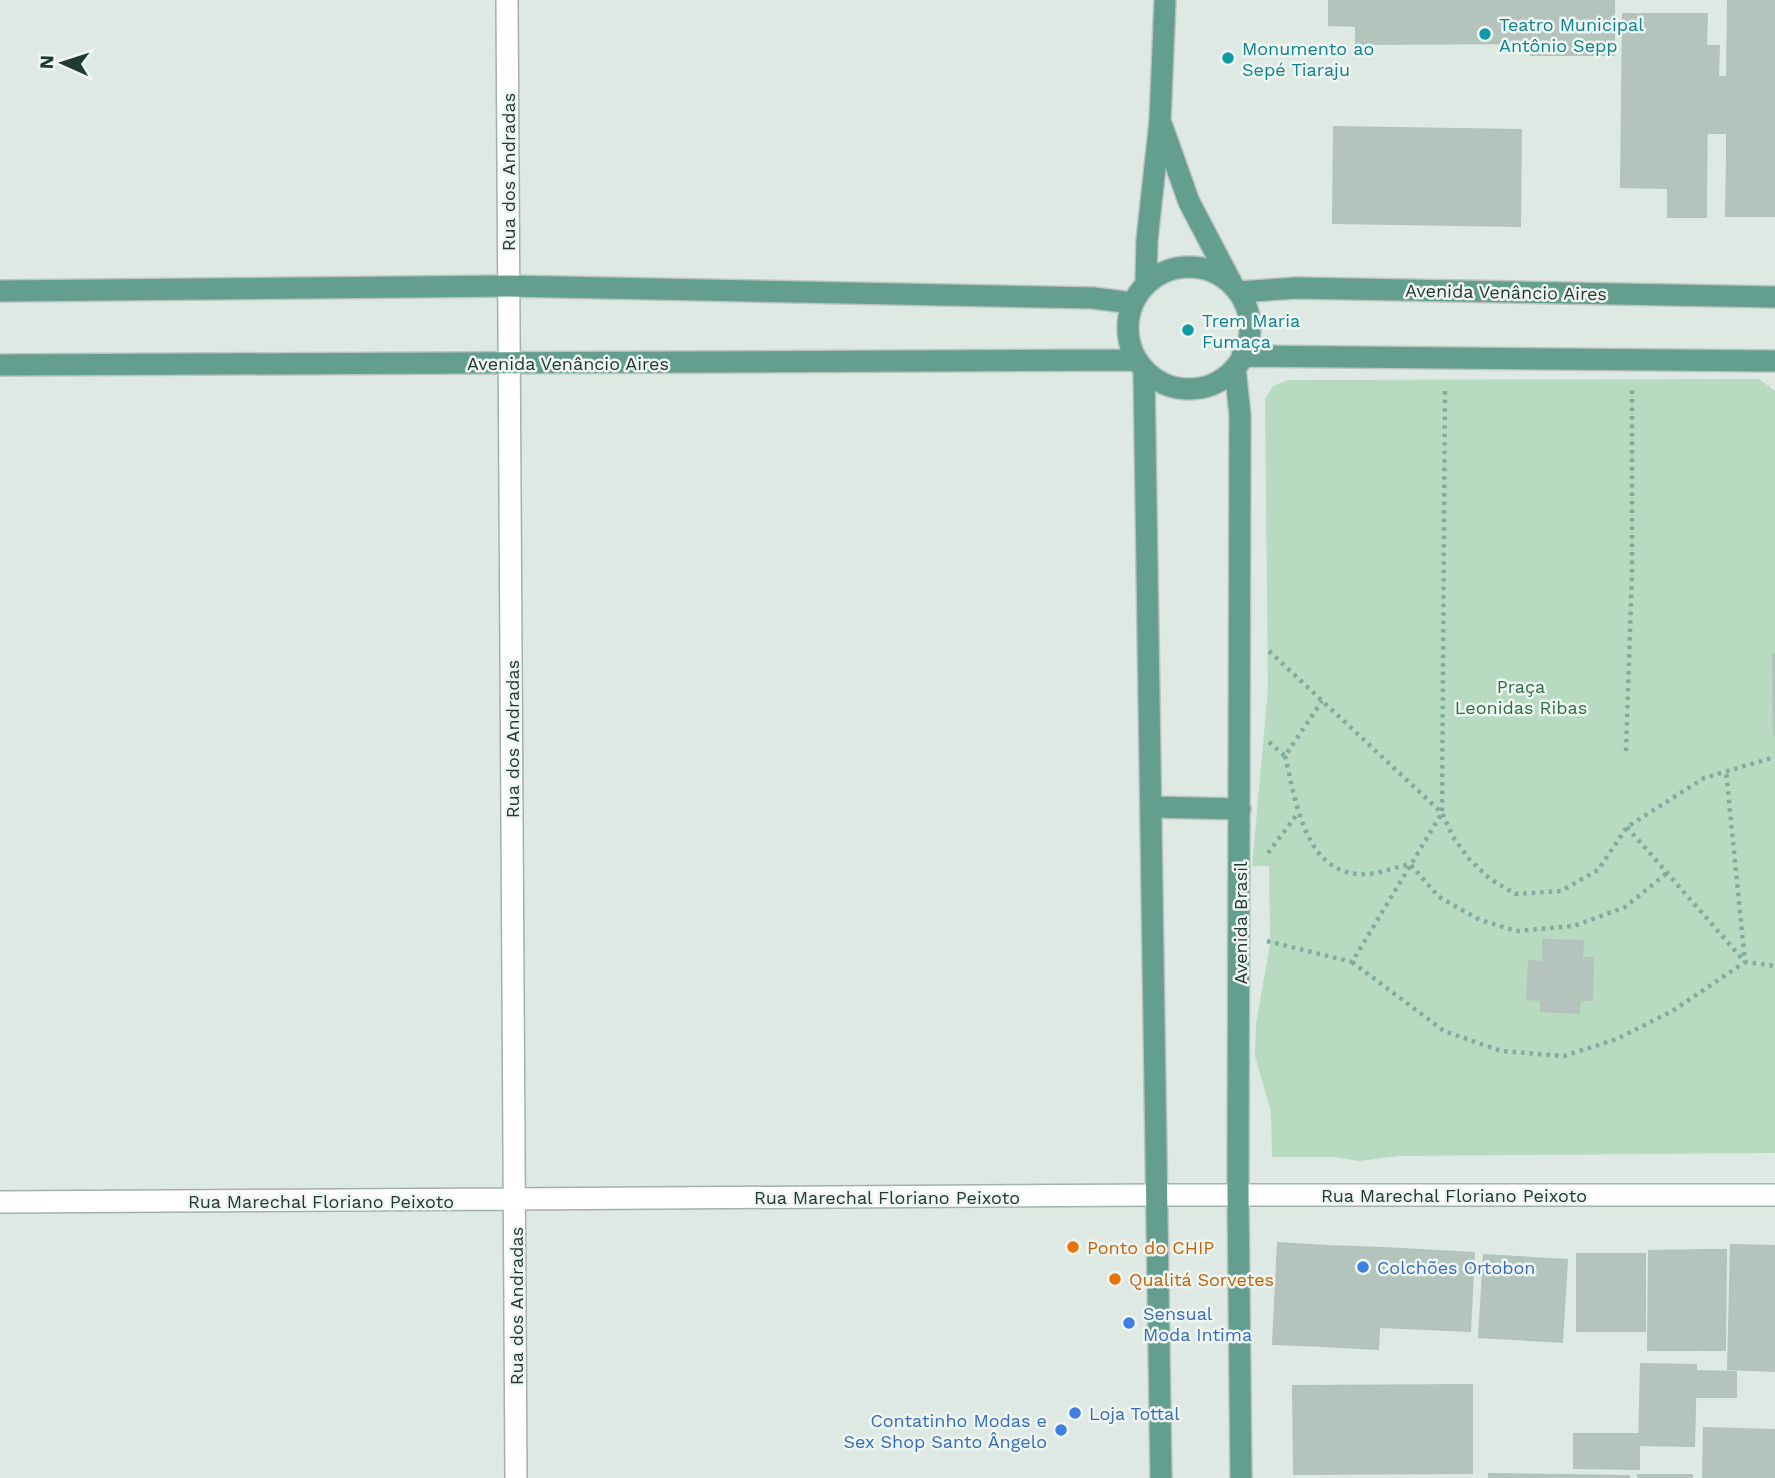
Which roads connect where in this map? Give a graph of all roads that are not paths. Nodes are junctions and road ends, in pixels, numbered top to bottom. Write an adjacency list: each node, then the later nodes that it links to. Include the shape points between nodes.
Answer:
1 (507, 0): 5 (street, Rua dos Andradas)
2 (1165, 0): 3 (main road)
3 (1160, 121): 4 (main road); 6 (main road, via 1189,202)
4 (1146, 283): 6 (main road, via 1166,271 1189,266 1212,271); 9 (main road)
5 (508, 286): 7 (main road); 9 (main road, via 1093,298); 12 (street, Rua dos Andradas)
6 (1235, 288): 8 (main road, Avenida Venâncio Aires); 11 (main road, via 1251,326)
7 (0, 291)
8 (1775, 297)
9 (1132, 303): 14 (main road, via 1127,327 1131,351)
10 (1775, 361): 11 (main road, via 1446,358)
11 (1239, 362): 14 (main road, Avenida Venâncio Aires, via 1215,384 1190,390 1165,385); 16 (main road, Avenida Brasil)
12 (509, 363): 13 (main road, Avenida Venâncio Aires); 14 (main road, Avenida Venâncio Aires); 20 (street, Rua dos Andradas)
13 (0, 365)
14 (1141, 366): 15 (main road)
15 (1151, 807): 16 (main road); 17 (main road)
16 (1240, 809): 18 (main road, Avenida Brasil)
17 (1156, 1195): 18 (street, Rua Marechal Floriano Peixoto); 20 (street, Rua Marechal Floriano Peixoto); 23 (main road)
18 (1238, 1195): 19 (street, Rua Marechal Floriano Peixoto); 24 (main road, Avenida Brasil)
19 (1775, 1195)
20 (515, 1201): 21 (street, Rua Marechal Floriano Peixoto); 22 (street, Rua dos Andradas)
21 (0, 1202)
22 (516, 1478)
23 (1161, 1478)
24 (1241, 1478)

